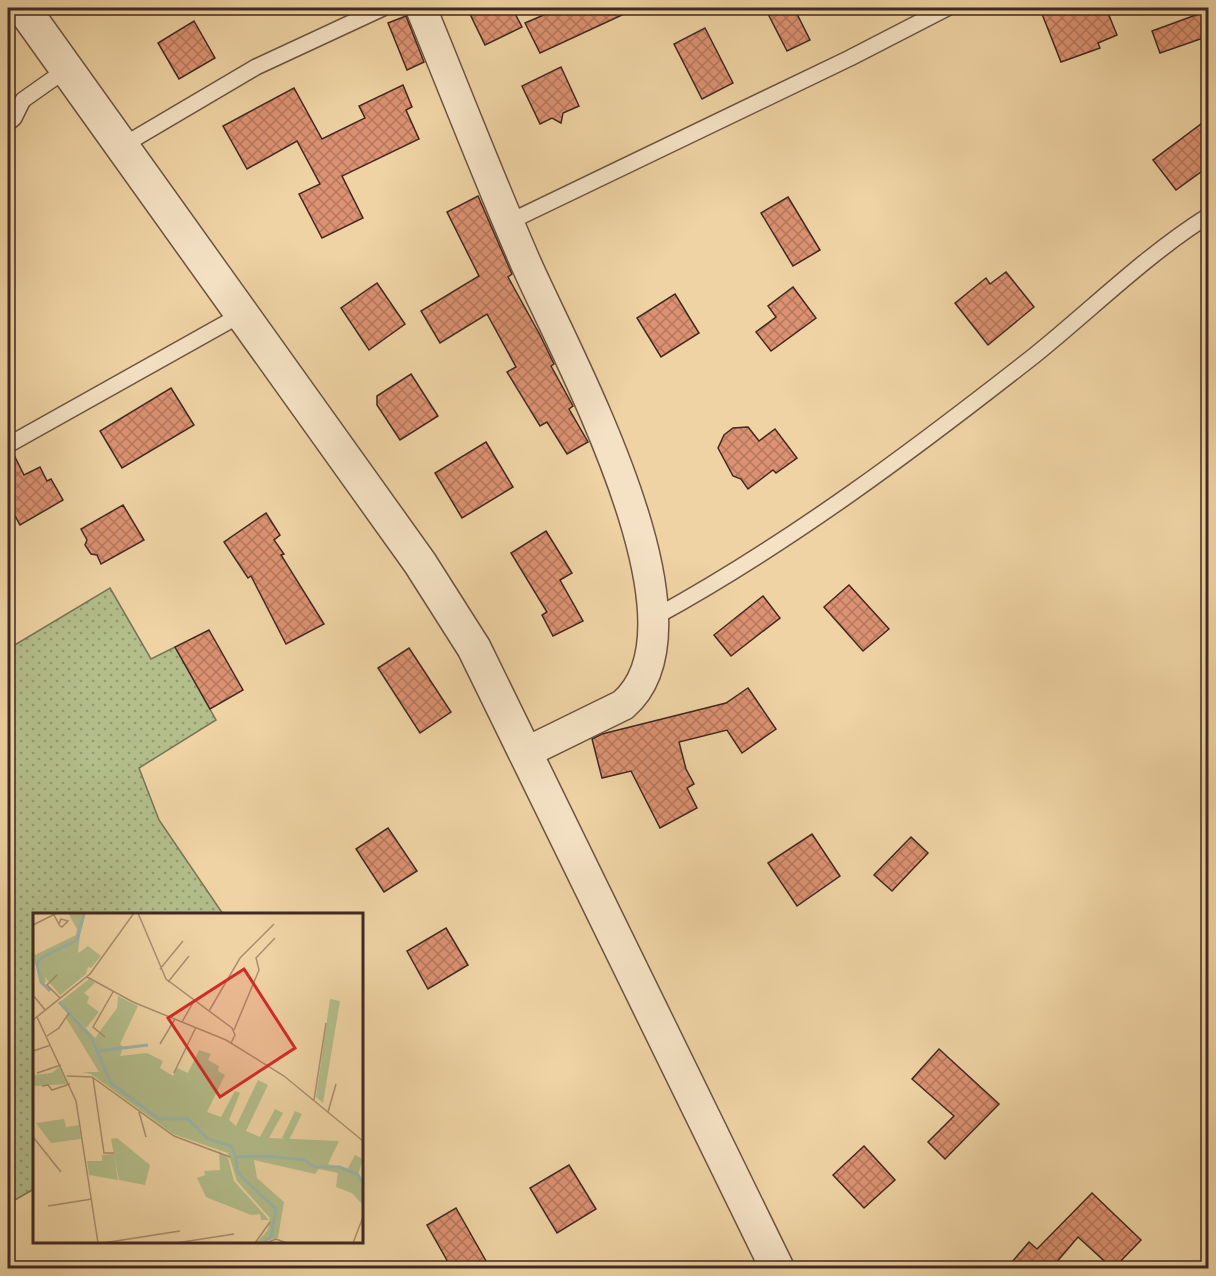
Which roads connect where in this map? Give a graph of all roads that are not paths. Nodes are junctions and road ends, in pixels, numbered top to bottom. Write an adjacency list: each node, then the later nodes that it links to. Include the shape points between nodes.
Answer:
1 (23, 8): 5 (street)
2 (383, 8): 7 (lane, via 256,67)
3 (421, 8): 9 (street)
4 (946, 8): 9 (lane)
5 (67, 69): 6 (lane, via 23,100); 7 (street)
6 (8, 123)
7 (122, 146): 10 (street)
8 (1209, 216): 12 (lane, via 1166,246 943,427 770,551)
9 (509, 222): 12 (street, via 616,463 638,536)
10 (242, 314): 11 (lane); 13 (street, via 437,589 485,666)
11 (8, 445)
12 (655, 617): 13 (street, via 650,664 631,698)
13 (527, 752): 14 (street)
14 (777, 1269)

